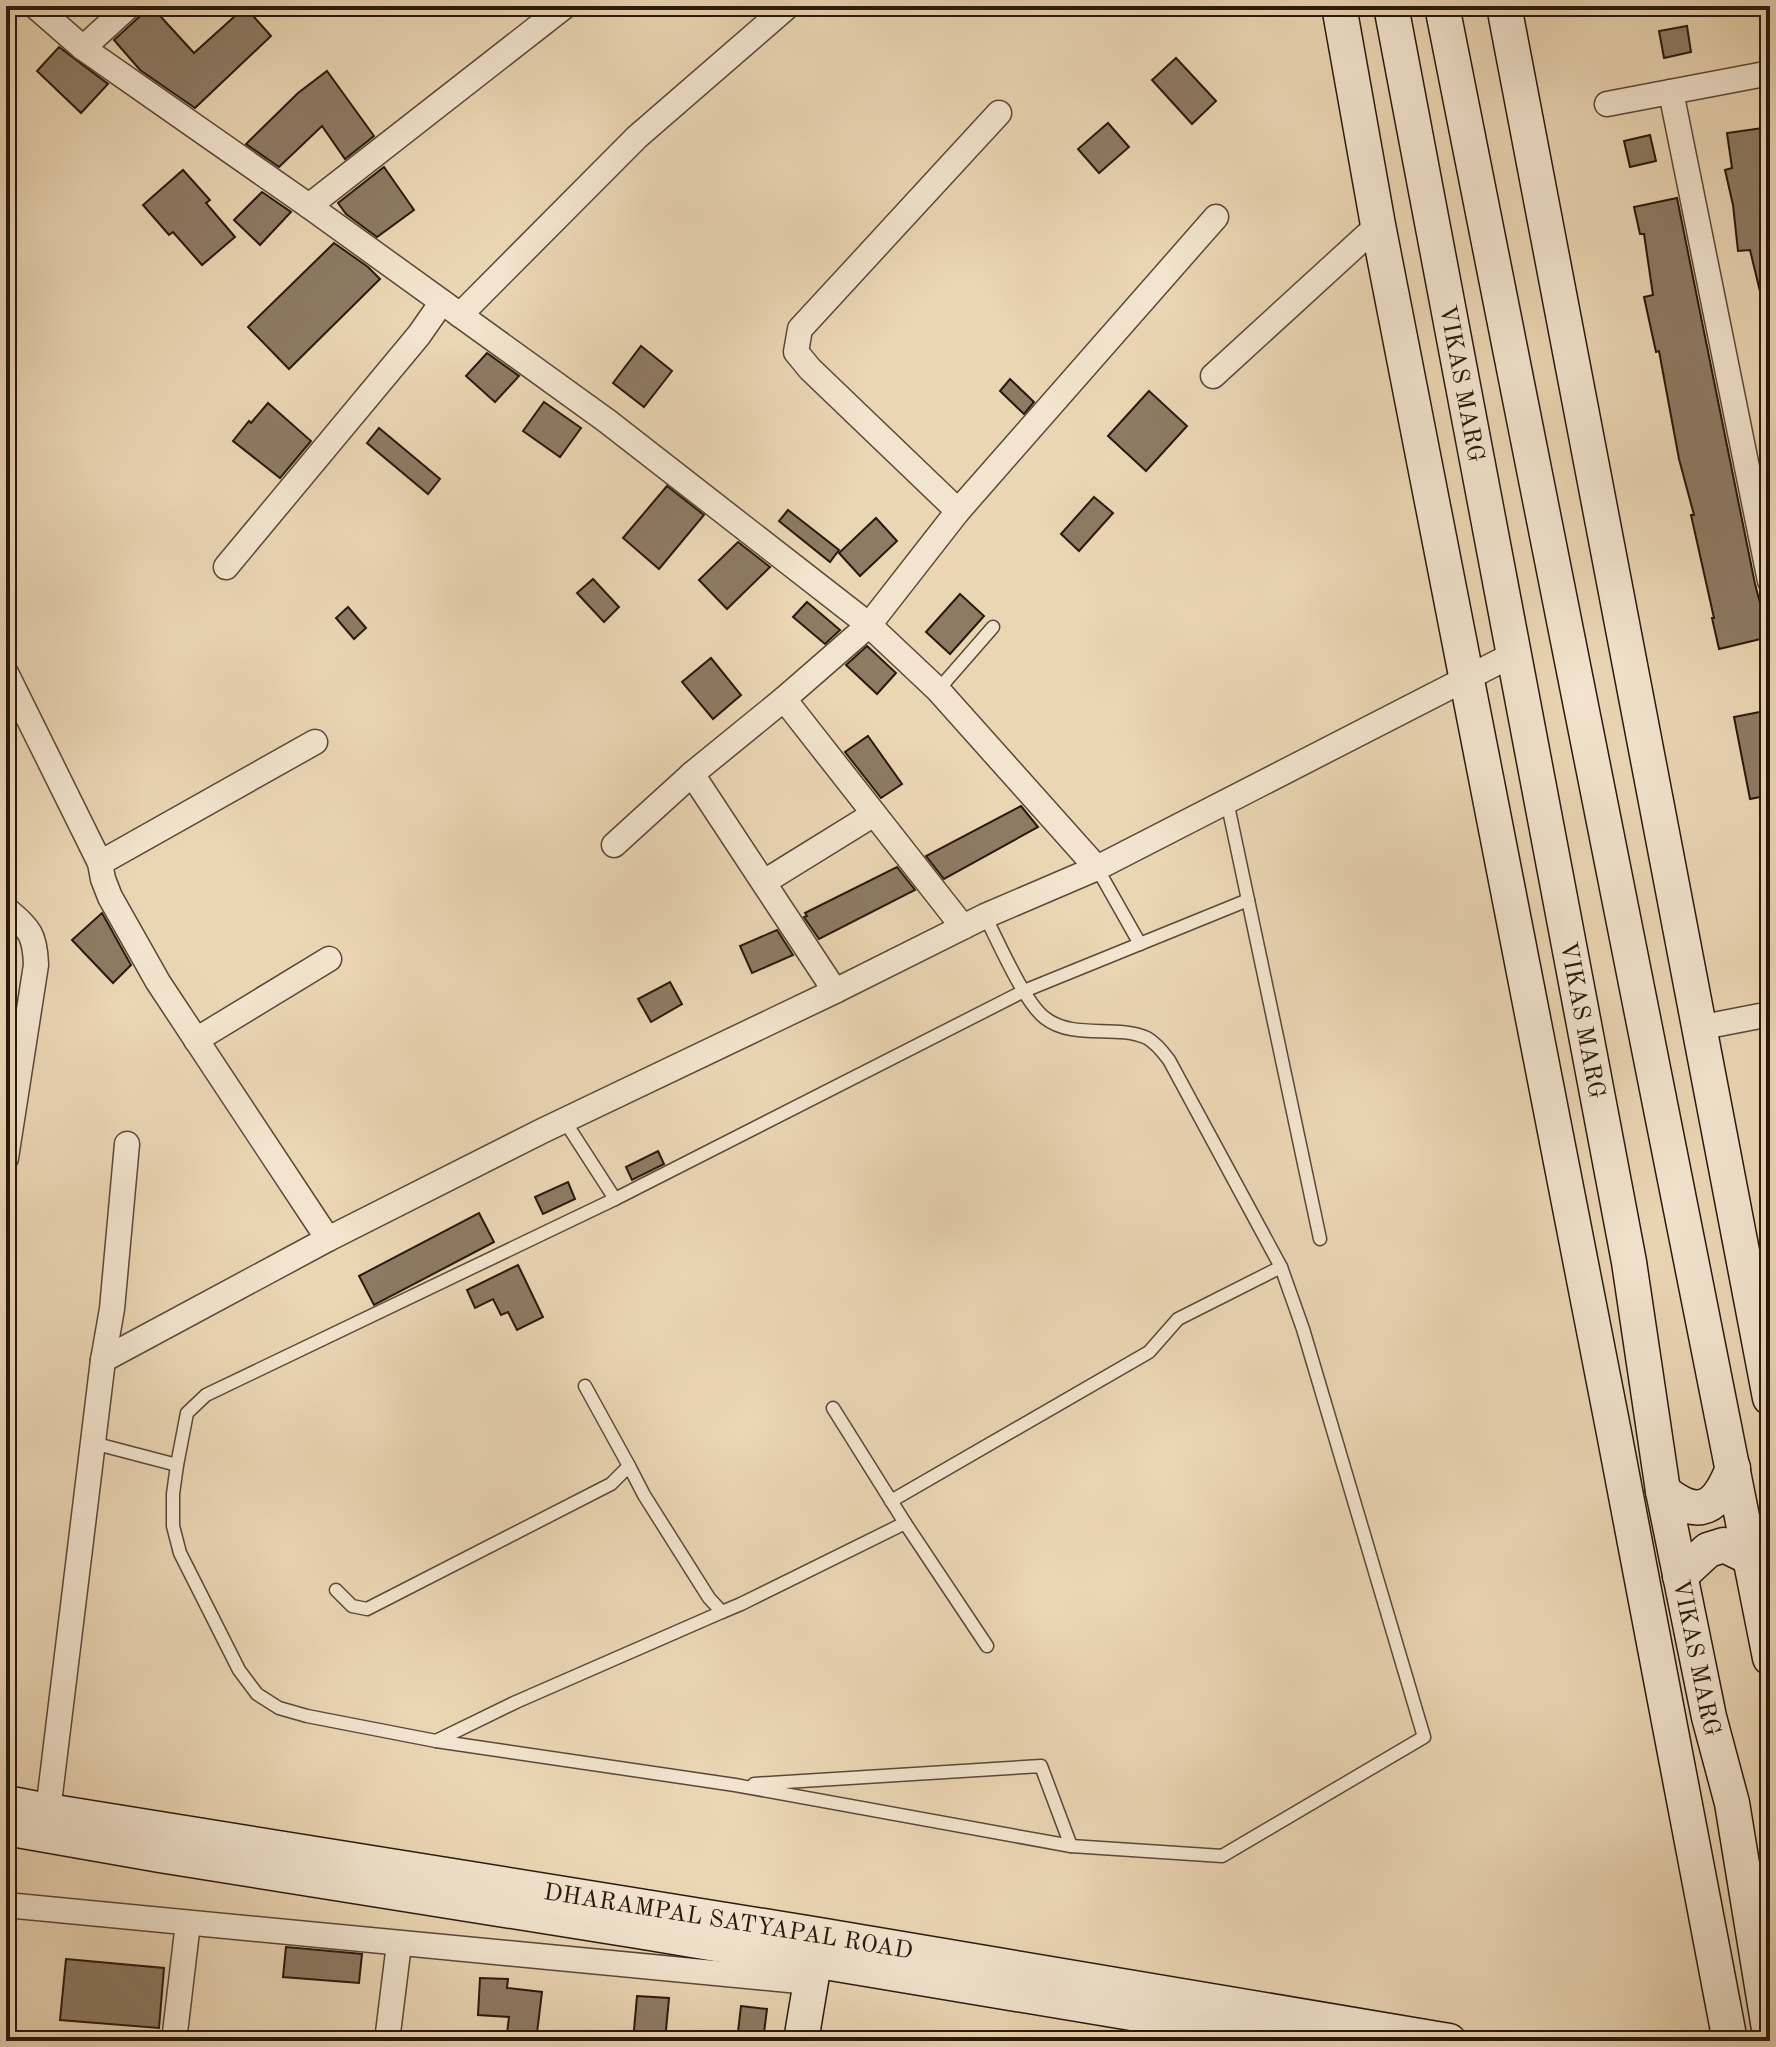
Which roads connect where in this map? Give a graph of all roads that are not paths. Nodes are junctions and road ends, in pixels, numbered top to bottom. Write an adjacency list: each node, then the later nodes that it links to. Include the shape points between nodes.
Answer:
1 (35, 6): 9 (street)
2 (129, 6): 9 (street)
3 (565, 6): 14 (street)
4 (788, 6): 17 (street)
5 (1339, 6): 16 (street)
6 (1391, 6): 25 (street, VIKAS MARG)
7 (1442, 6): 62 (street)
8 (1504, 6): 46 (street)
9 (83, 48): 14 (street)
10 (1770, 73): 11 (street)
11 (1671, 92): 12 (street); 19 (street)
12 (1607, 104)
13 (999, 113): 20 (street, via 800,329 796,352)
14 (309, 206): 17 (street)
15 (1216, 217): 20 (street)
16 (1378, 225): 18 (street); 27 (street)
17 (451, 308): 21 (street, via 419,335); 23 (street, via 607,421)
18 (1213, 376)
19 (1759, 468): 22 (street)
20 (958, 511): 23 (street)
21 (226, 567)
22 (1770, 581)
23 (869, 625): 28 (street); 29 (street)
24 (993, 627): 28 (lane)
25 (1514, 654): 27 (street); 63 (street, VIKAS MARG, via 1629,1262)
26 (6, 673): 35 (street)
27 (1467, 676): 32 (street); 88 (street)
28 (938, 690): 36 (street)
29 (784, 699): 31 (street); 33 (street)
30 (315, 742): 35 (street)
31 (692, 774): 34 (street); 37 (street)
32 (1227, 801): 36 (street); 38 (lane)
33 (874, 814): 37 (street); 40 (street)
34 (614, 845)
35 (100, 863): 47 (street, via 110,897)
36 (1097, 868): 40 (street); 41 (lane)
37 (764, 882): 43 (street)
38 (1248, 900): 41 (lane); 53 (lane)
39 (6, 909): 50 (street, via 28,929 36,945)
40 (974, 922): 43 (street); 44 (lane)
41 (1140, 944): 44 (lane)
42 (329, 959): 47 (street)
43 (835, 991): 48 (street)
44 (1024, 991): 51 (lane); 54 (lane, via 1041,1016 1055,1025 1128,1033 1157,1046)
45 (1770, 1014): 46 (street)
46 (1698, 1028): 57 (street)
47 (196, 1040): 52 (street)
48 (564, 1120): 51 (lane); 52 (street)
49 (127, 1144): 55 (street)
50 (6, 1158)
51 (615, 1199): 60 (lane, via 206,1395 187,1413)
52 (328, 1239): 55 (street)
53 (1320, 1239)
54 (1281, 1267): 64 (lane, via 1178,1319 1149,1352); 77 (lane, via 1424,1737 1222,1856)
55 (103, 1360): 59 (street)
56 (585, 1386): 61 (lane)
57 (1770, 1398)
58 (833, 1408): 64 (lane)
59 (93, 1443): 60 (lane); 75 (street)
60 (177, 1465): 72 (lane, via 173,1526 180,1553 239,1670 257,1694 307,1716)
61 (629, 1466): 68 (lane, via 611,1484 367,1609 352,1606); 69 (lane)
62 (1733, 1468): 63 (street, via 1725,1488 1708,1505 1687,1507); 66 (street)
63 (1663, 1491): 67 (street, VIKAS MARG)
64 (891, 1501): 65 (lane)
65 (905, 1523): 69 (lane); 70 (lane)
66 (1751, 1558): 67 (street, via 1724,1545 1708,1550); 71 (street)
67 (1680, 1576): 82 (street, VIKAS MARG, via 1732,1803)
68 (336, 1590)
69 (722, 1612): 72 (lane)
70 (987, 1646)
71 (1770, 1658)
72 (436, 1741): 73 (lane)
73 (735, 1785): 77 (lane); 77 (lane, via 1041,1766)
74 (6, 1803): 75 (street, DHARAMPAL SATYAPAL ROAD)
75 (48, 1811): 81 (street, DHARAMPAL SATYAPAL ROAD)
76 (6, 1828): 81 (street, DHARAMPAL SATYAPAL ROAD)
77 (1071, 1846)
78 (6, 1905): 79 (street)
79 (188, 1923): 80 (street); 83 (street)
80 (399, 1944): 81 (street); 84 (street)
81 (814, 1959): 85 (street); 86 (street, DHARAMPAL SATYAPAL ROAD); 87 (street, DHARAMPAL SATYAPAL ROAD)
82 (1770, 2035)
83 (174, 2041)
84 (387, 2041)
85 (801, 2041)
86 (1300, 2041)
87 (1449, 2041)
88 (1730, 2041)

